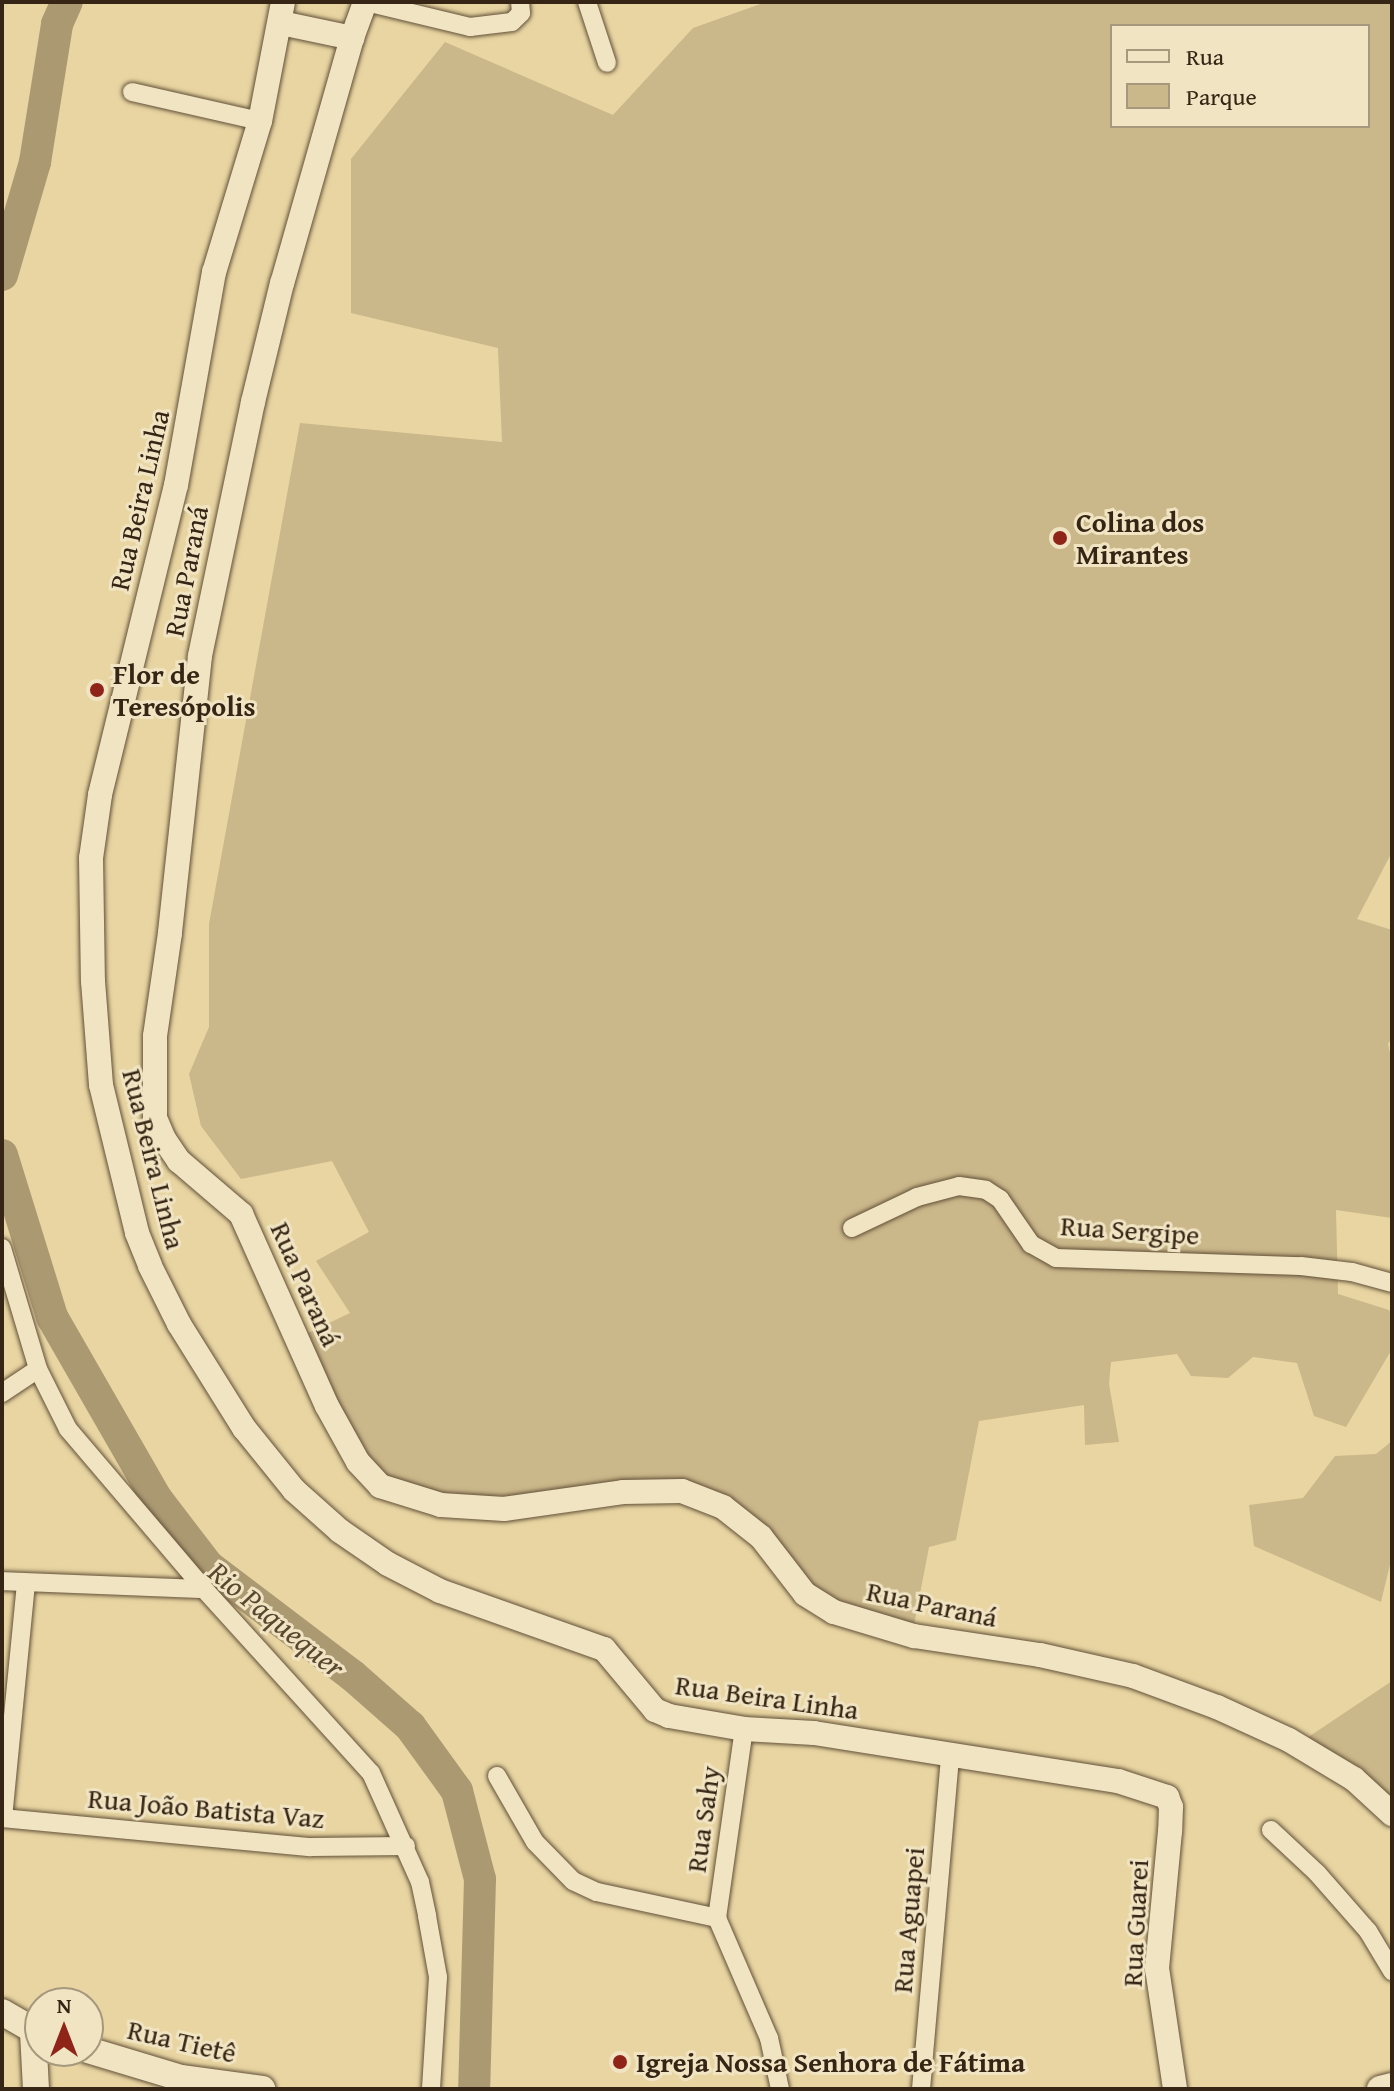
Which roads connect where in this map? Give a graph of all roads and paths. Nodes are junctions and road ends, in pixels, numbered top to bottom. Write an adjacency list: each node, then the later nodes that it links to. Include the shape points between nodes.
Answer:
1 (366, 2): 2 (street, via 470,27 512,22 521,13); 5 (street, Rua Paraná)
2 (520, 2)
3 (587, 2): 6 (street)
4 (282, 12): 5 (street); 8 (street, Rua Beira Linha)
5 (352, 38): 21 (street, Rua Paraná, via 256,387 200,656 155,1036 155,1118 164,1139 179,1161 241,1214 327,1406 358,1462 380,1486 441,1505 504,1509 623,1492 682,1491 723,1507 761,1537 805,1594 834,1612 914,1636 1133,1676 1289,1740 1354,1779)
6 (607, 63)
7 (132, 92): 8 (street)
8 (260, 121): 17 (street, Rua Beira Linha, via 214,272 176,485 100,795 91,858 101,1085 137,1233 179,1324 244,1428 294,1490 340,1531 440,1591 604,1649 655,1710)
9 (852, 1228): 11 (street, Rua Sergipe, via 917,1197 959,1186 986,1190 1000,1199 1031,1244 1056,1258 1301,1266)
10 (2, 1248): 12 (street)
11 (1392, 1283)
12 (38, 1369): 13 (street); 16 (street, via 68,1429)
13 (2, 1393)
14 (2, 1581): 15 (street)
15 (26, 1583): 16 (street); 22 (street)
16 (204, 1589): 24 (street, via 371,1773)
17 (744, 1729): 18 (street, Rua Beira Linha, via 814,1733); 25 (street, Rua Sahy)
18 (950, 1757): 20 (street, Rua Beira Linha, via 1118,1781 1159,1792); 36 (street, Rua Aguapei)
19 (497, 1776): 25 (street, via 535,1842 573,1881 597,1892)
20 (1171, 1807): 37 (street, Rua Guarei, via 1157,1968)
21 (1392, 1814)
22 (2, 1818): 24 (street, Rua João Batista Vaz, via 311,1847)
23 (1271, 1830): 26 (street, via 1368,1931)
24 (406, 1846): 34 (street, via 420,1882 438,1977)
25 (717, 1918): 35 (street, via 769,2038)
26 (1392, 1971)
27 (2, 2012): 28 (main road)
28 (24, 2026)
29 (104, 2055): 33 (main road, Rua Tietê, via 181,2078)
30 (36, 2067): 32 (main road)
31 (1392, 2086): 38 (main road)
32 (36, 2089)
33 (262, 2089)
34 (431, 2089)
35 (780, 2089)
36 (921, 2089)
37 (1175, 2089)
38 (1380, 2089)

